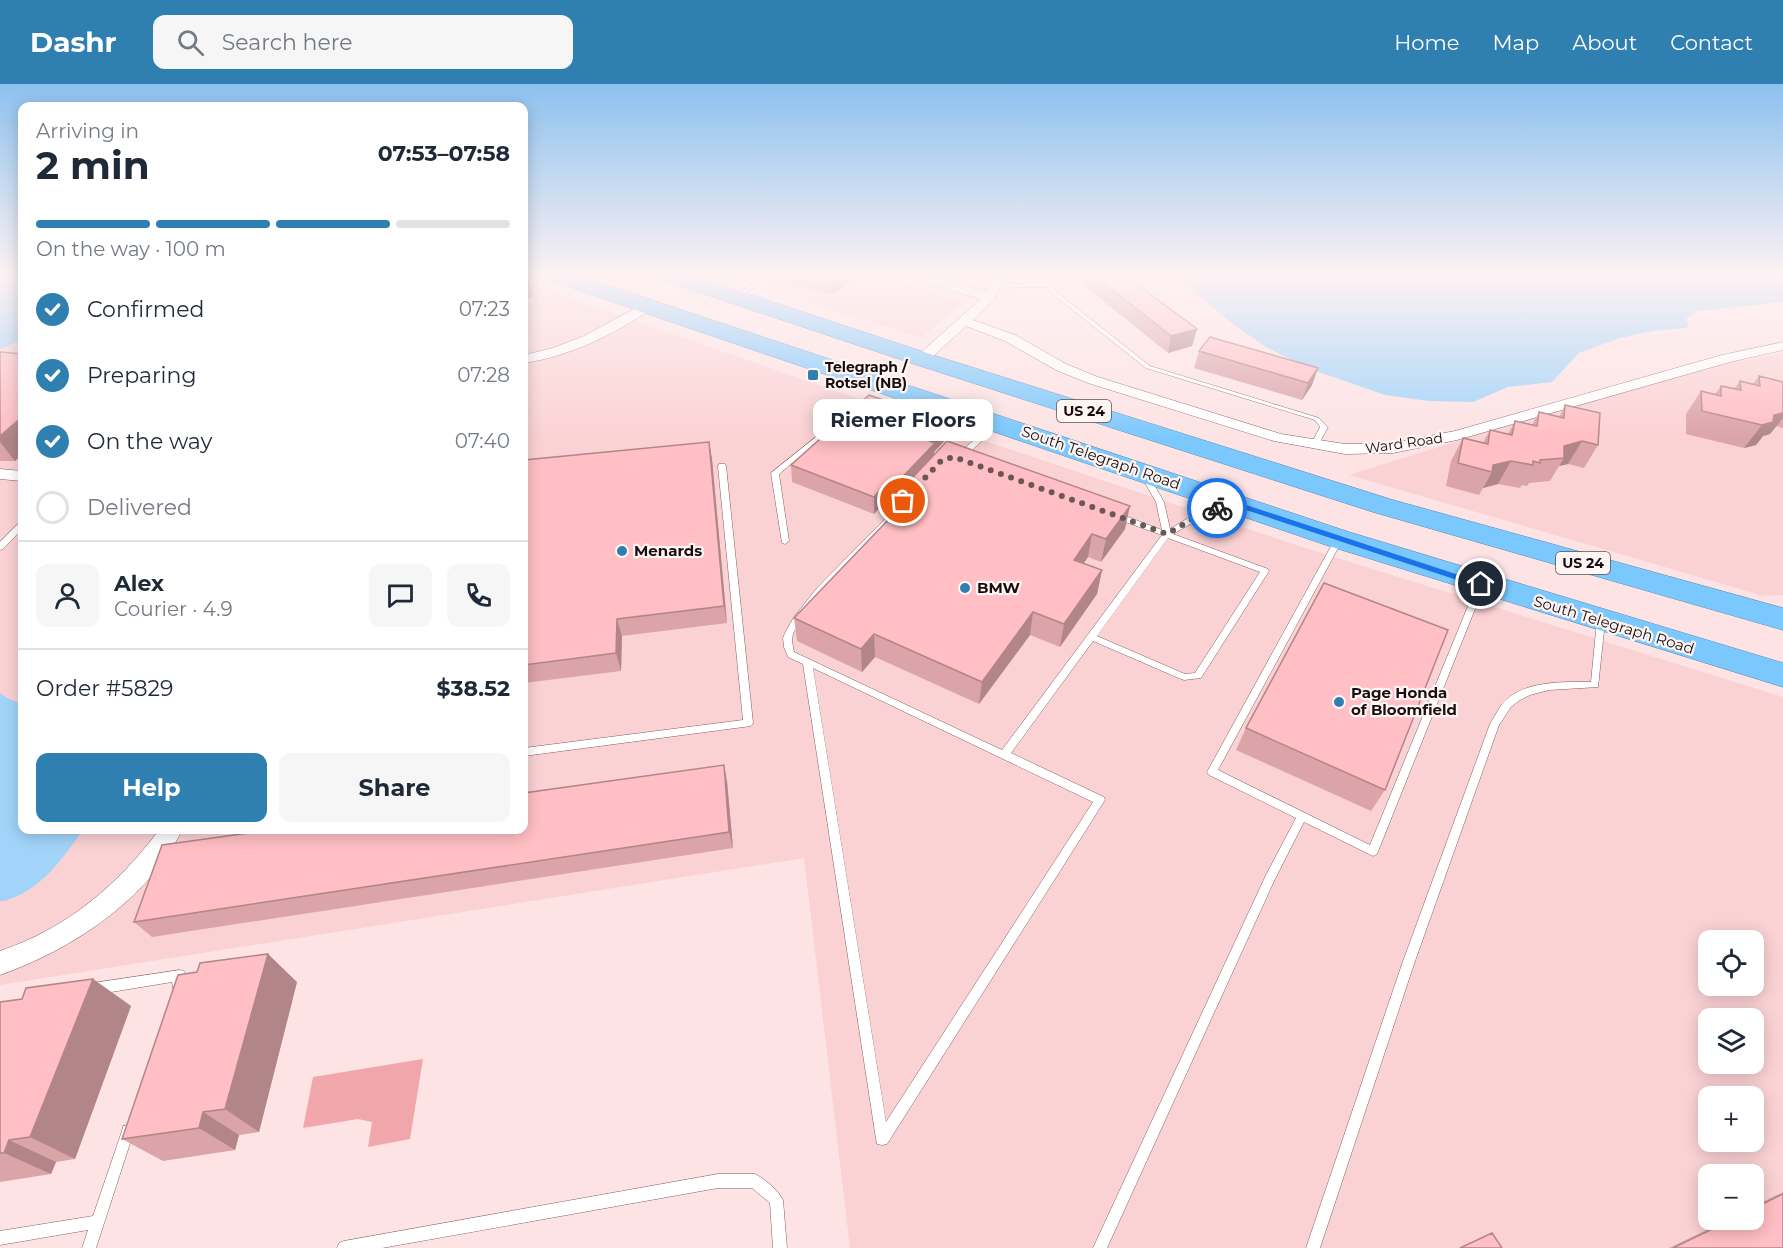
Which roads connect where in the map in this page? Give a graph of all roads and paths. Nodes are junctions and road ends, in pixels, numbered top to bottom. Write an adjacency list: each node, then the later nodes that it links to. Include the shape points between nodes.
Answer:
1 (605, 330): 8 (street, via 567,349)
2 (718, 330): 12 (highway, South Telegraph Road / US 24, via 878,387)
3 (836, 330): 9 (highway, US 24)
4 (954, 330): 9 (street)
5 (989, 330): 14 (street, Ward Road, via 1084,377)
6 (1103, 330): 14 (lane, via 1148,367 1317,419 1324,427)
7 (1783, 346): 14 (street, Ward Road, via 1427,442 1362,450)
8 (528, 358)
9 (922, 359): 11 (highway, US 24)
10 (858, 406): 27 (lane, via 775,473)
11 (1098, 415): 13 (highway, via 1092,427 1082,432); 15 (highway, US 24)
12 (997, 423): 13 (highway, South Telegraph Road / US 24); 16 (lane, via 966,454 954,457)
13 (1040, 437): 20 (highway, South Telegraph Road / US 24)
14 (1314, 446)
15 (1220, 455): 20 (highway, via 1193,454); 32 (highway, US 24, via 1394,509)
16 (966, 461)
17 (722, 466): 39 (lane, via 748,723)
18 (0, 474): 19 (street)
19 (18, 476)
20 (1153, 477): 22 (highway, South Telegraph Road / US 24); 25 (lane)
21 (920, 484): 37 (lane, via 806,606 788,635 788,645 791,655)
22 (1234, 504): 25 (lane, via 1203,513); 26 (highway, South Telegraph Road / US 24)
23 (1111, 514): 25 (lane)
24 (18, 529): 28 (lane)
25 (1167, 534): 35 (lane); 35 (lane, via 1265,571 1202,674 1184,677)
26 (1339, 539): 29 (lane); 30 (highway, South Telegraph Road / US 24)
27 (785, 541)
28 (0, 547)
29 (1313, 584): 31 (lane); 41 (lane, via 1212,772)
30 (1481, 584): 33 (highway, South Telegraph Road / US 24); 36 (lane)
31 (1324, 588)
32 (1783, 619)
33 (1601, 621): 38 (highway, South Telegraph Road / US 24); 53 (lane, via 1595,685 1544,688 1523,694 1508,704 1495,724 1408,964)
34 (1446, 636): 36 (lane)
35 (1092, 637): 40 (lane)
36 (1457, 640): 41 (lane, via 1373,851)
37 (807, 662): 40 (lane); 40 (lane, via 882,1139 1100,800)
38 (1783, 675)
39 (528, 751)
40 (1005, 755)
41 (1302, 816): 52 (lane)
42 (168, 834): 43 (street, via 125,884 85,920 51,943)
43 (0, 963)
44 (79, 991): 45 (lane, via 180,975)
45 (173, 998)
46 (132, 1121): 47 (lane)
47 (98, 1222): 48 (lane); 49 (lane)
48 (0, 1238)
49 (90, 1248)
50 (344, 1248): 51 (lane, via 718,1181 755,1181 776,1200)
51 (780, 1248)
52 (1100, 1248)
53 (1313, 1248)

